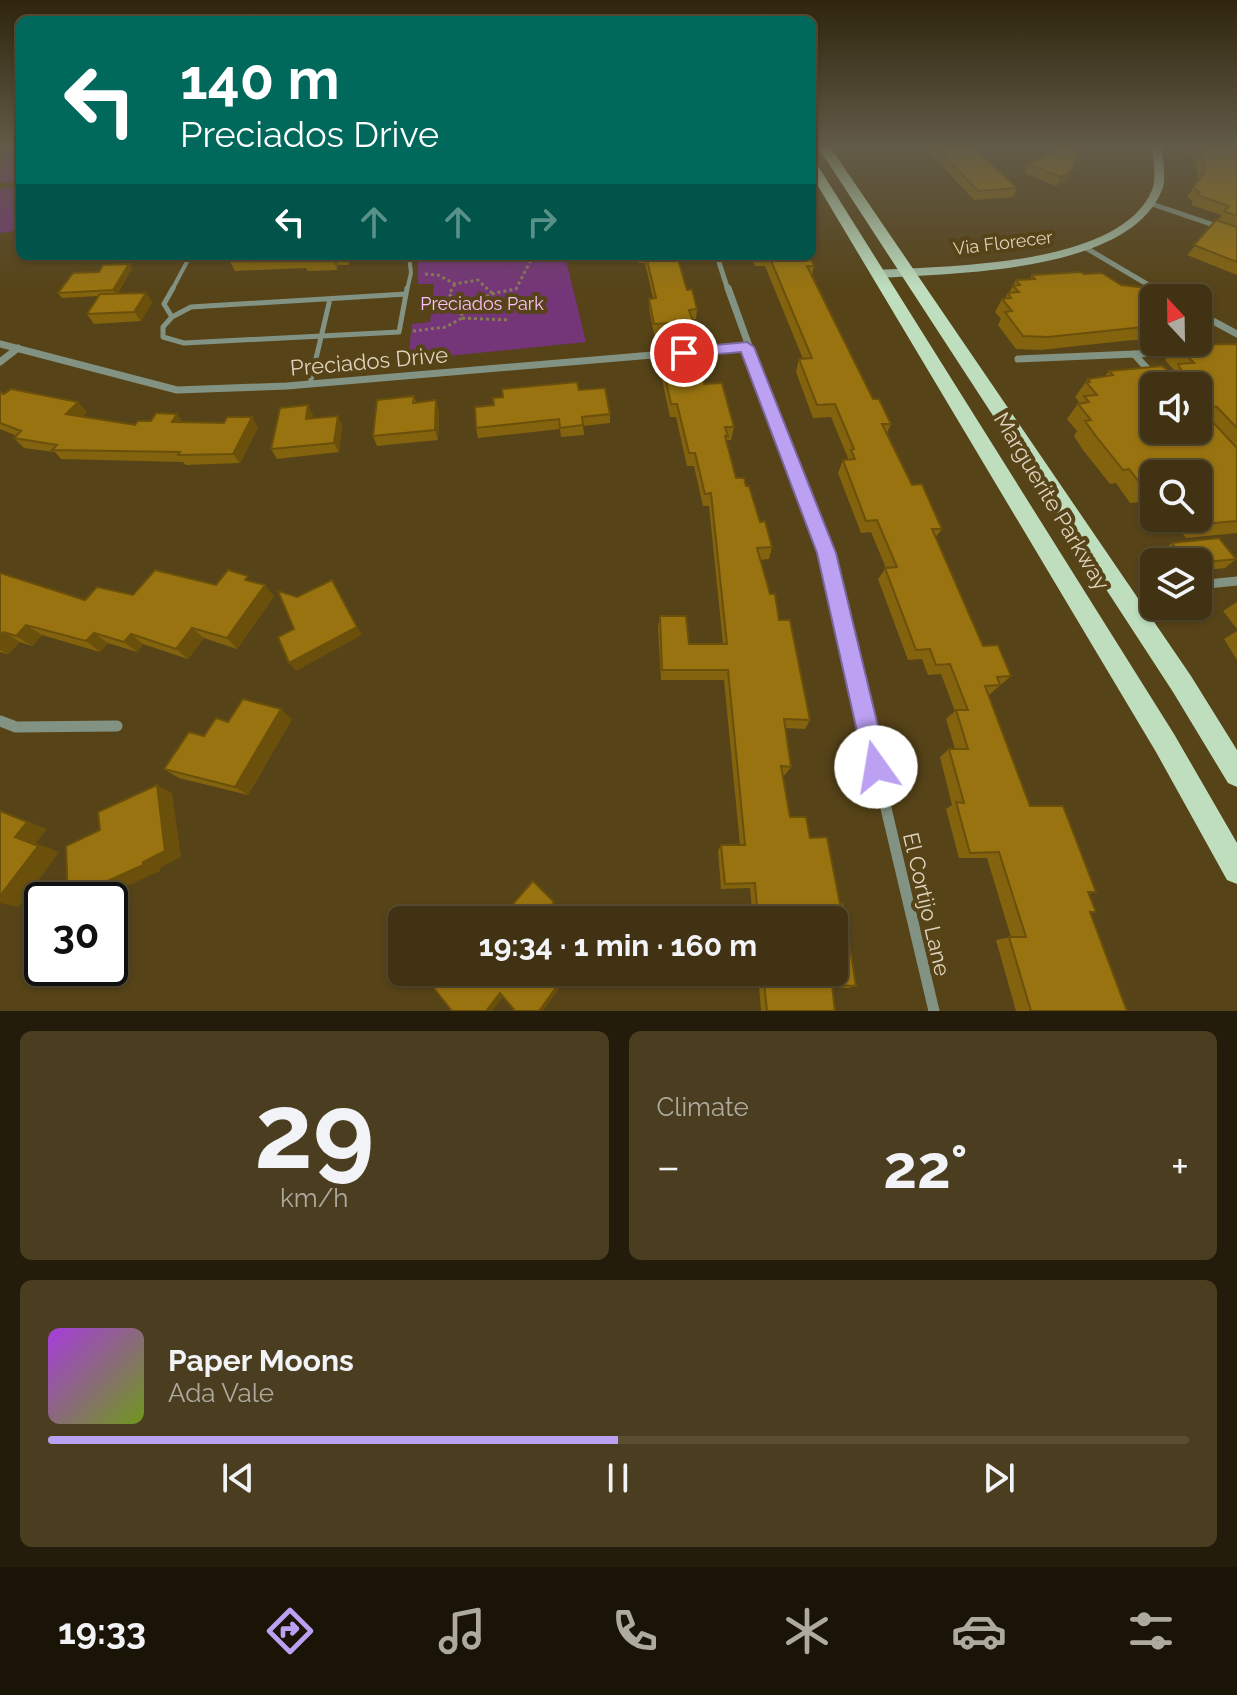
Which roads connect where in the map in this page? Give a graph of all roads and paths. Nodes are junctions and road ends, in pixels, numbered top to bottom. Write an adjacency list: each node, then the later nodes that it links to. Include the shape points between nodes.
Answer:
1 (829, 194): 12 (main road, Marguerite Parkway)
2 (856, 194): 11 (main road, Marguerite Parkway)
3 (1157, 194): 4 (street)
4 (1152, 204): 5 (street); 6 (street, Via Florecer, via 1130,228)
5 (1237, 233)
6 (1086, 248): 11 (street, Via Florecer, via 1047,259); 15 (street)
7 (188, 260): 20 (lane, via 164,304)
8 (409, 260): 13 (lane)
9 (531, 260): 17 (path, via 516,289)
10 (718, 260): 28 (street, El Cortijo Lane)
11 (908, 271): 12 (street, Via Florecer); 40 (main road, Marguerite Parkway)
12 (879, 274): 41 (main road, Marguerite Parkway)
13 (410, 275): 14 (path, via 438,275); 16 (lane)
14 (455, 284): 17 (path, via 478,280); 19 (path, via 449,294)
15 (1146, 284)
16 (406, 294): 18 (lane); 24 (lane)
17 (493, 294): 19 (path)
18 (330, 299): 20 (lane, via 191,307); 26 (lane)
19 (461, 307): 21 (path)
20 (172, 317): 26 (lane, via 163,327 163,337 184,343)
21 (462, 318): 22 (path); 24 (path, via 446,327)
22 (509, 320)
23 (1212, 321): 25 (street)
24 (399, 332): 26 (lane)
25 (1237, 334)
26 (321, 336): 35 (lane)
27 (0, 344): 29 (street, Preciados Drive)
28 (747, 347): 35 (street, Preciados Drive); 42 (street, El Cortijo Lane, via 826,553)
29 (18, 348): 33 (street); 35 (street, Preciados Drive, via 177,390)
30 (1134, 354): 31 (street); 32 (street); 34 (street)
31 (1140, 354)
32 (1018, 359)
33 (0, 362)
34 (1150, 372)
35 (310, 384)
36 (1237, 581): 37 (street)
37 (1212, 584)
38 (0, 721): 39 (street, via 16,727)
39 (117, 726)
40 (1237, 774)
41 (1237, 870)
42 (934, 1011)

